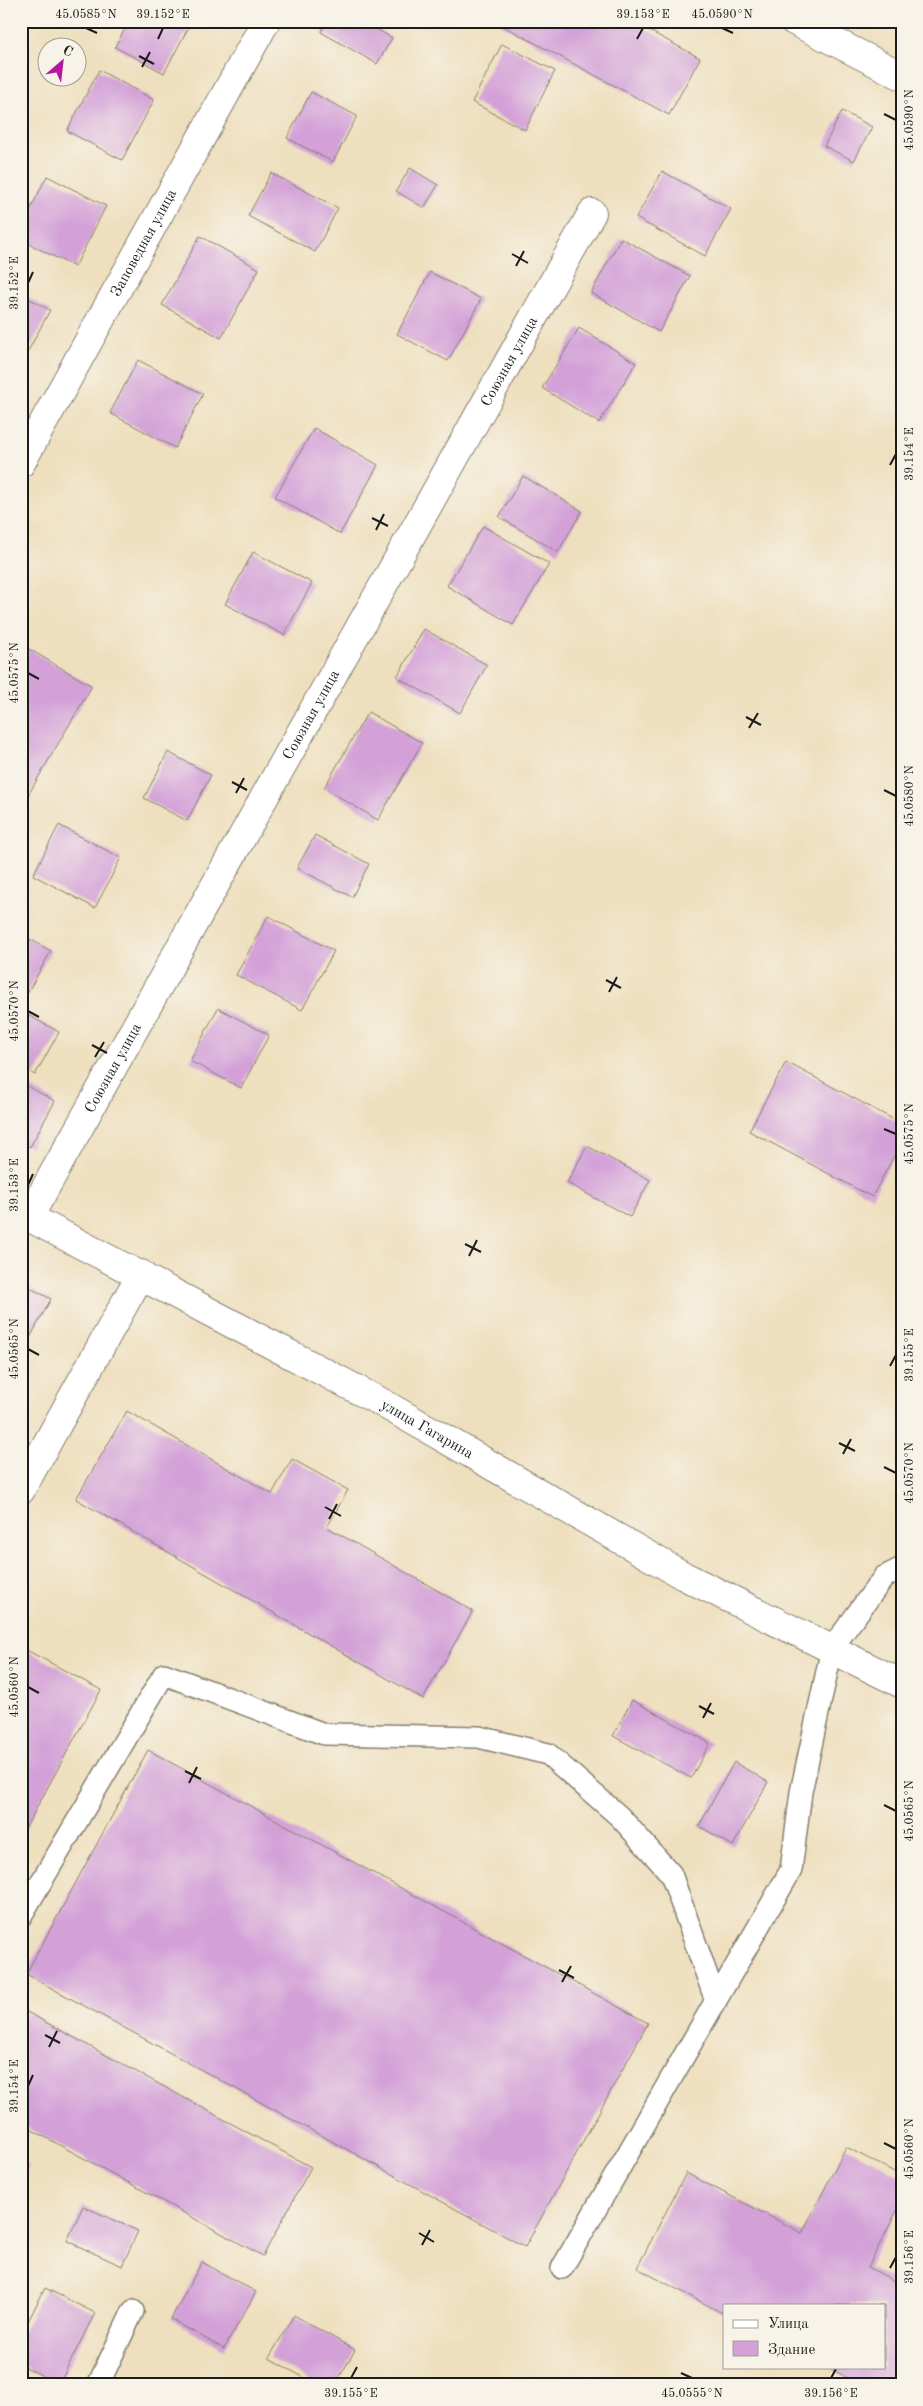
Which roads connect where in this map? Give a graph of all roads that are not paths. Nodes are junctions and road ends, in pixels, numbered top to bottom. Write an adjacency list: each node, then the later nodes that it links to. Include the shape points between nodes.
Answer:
1 (266, 21): 5 (street, Заповедная улица)
2 (794, 21): 3 (street)
3 (902, 76)
4 (592, 213): 6 (street, Союзная улица)
5 (21, 463)
6 (25, 1215): 7 (street, улица Гагарина)
7 (141, 1274): 8 (street); 10 (street, улица Гагарина, via 379,1401 684,1576)
8 (21, 1490)
9 (902, 1568): 10 (lane, via 884,1577)
10 (832, 1648): 11 (street, улица Гагарина); 13 (lane, via 801,1792 791,1870)
11 (902, 1684)
12 (21, 1916): 13 (lane, via 164,1674 324,1734 479,1737 548,1754 620,1817 671,1874)
13 (716, 2001): 14 (lane)
14 (562, 2268)
15 (133, 2311): 16 (lane)
16 (98, 2385)

